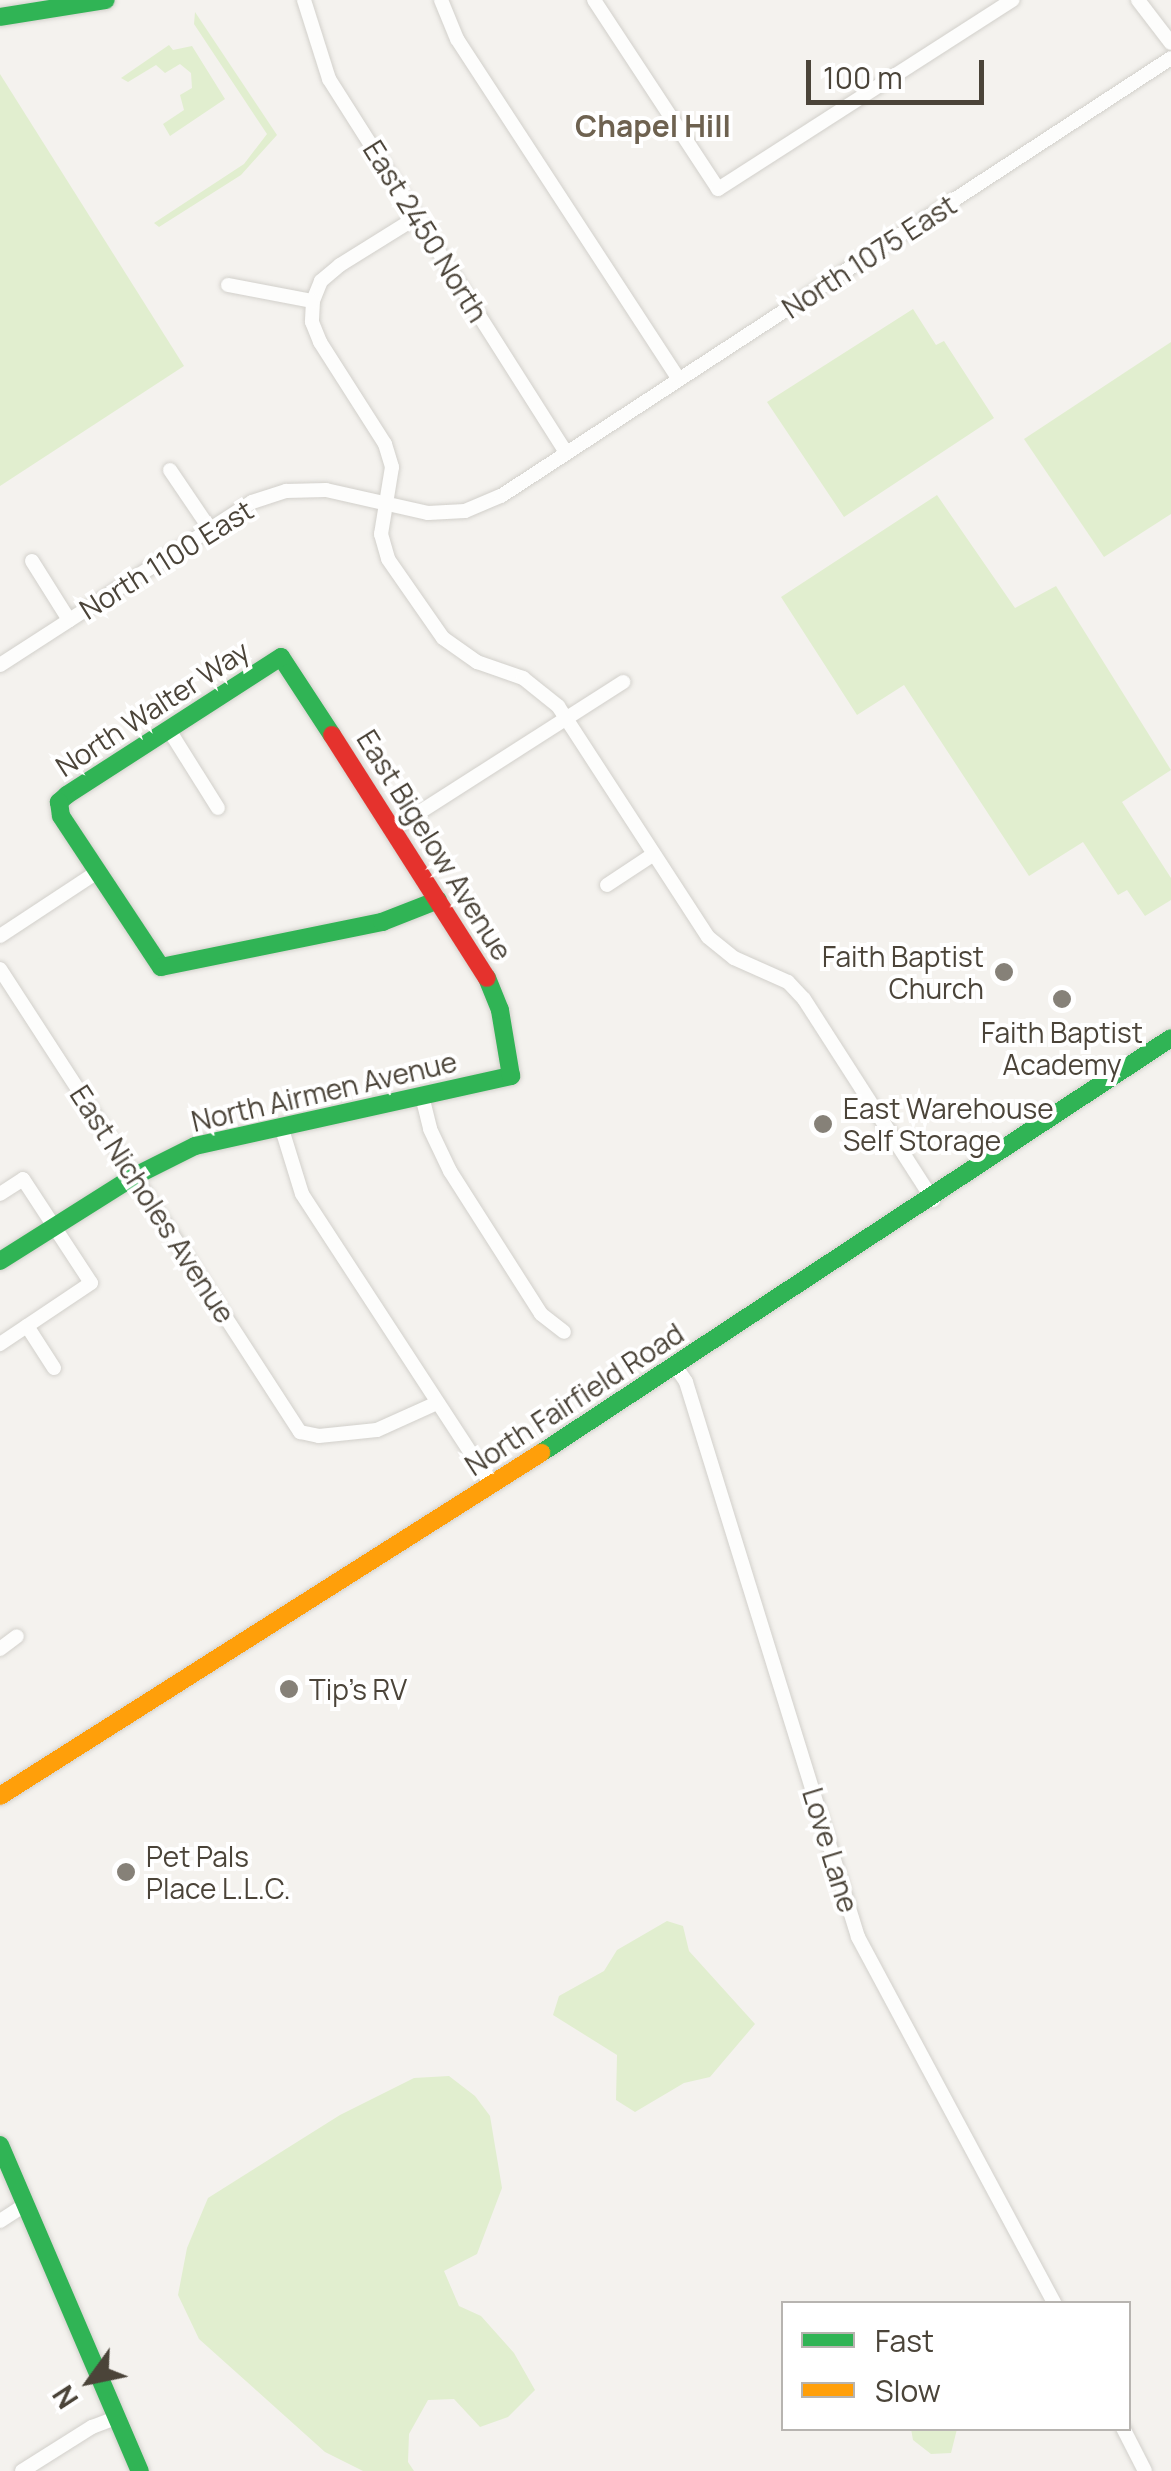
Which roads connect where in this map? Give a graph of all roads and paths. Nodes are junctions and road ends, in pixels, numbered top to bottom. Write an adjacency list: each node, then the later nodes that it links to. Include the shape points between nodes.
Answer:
1 (106, 0): 7 (street)
2 (304, 0): 10 (street, East 2450 North, via 329,79)
3 (442, 0): 13 (street, via 457,39)
4 (594, 0): 5 (street, via 718,189)
5 (1012, 0)
6 (1138, 0): 8 (street)
7 (0, 17)
8 (1171, 42)
9 (1171, 58): 13 (street, North 1075 East)
10 (417, 217): 12 (street, via 340,265 321,281); 14 (street, East 2450 North)
11 (228, 284): 12 (street)
12 (312, 301): 16 (street, via 320,342 385,444 392,467)
13 (679, 379): 14 (street, North 1075 East)
14 (566, 453): 16 (street, North 1100 East, via 465,511)
15 (170, 470): 17 (street)
16 (385, 506): 17 (street, North 1100 East, via 326,490 286,492 252,502); 23 (street, via 383,546 428,619 459,651 538,686)
17 (210, 529): 19 (street, North 1100 East)
18 (32, 561): 19 (street)
19 (69, 620): 21 (street, North 1100 East)
20 (281, 657): 24 (street, North Walter Way); 26 (street, East Bigelow Avenue)
21 (0, 665)
22 (623, 682): 23 (street)
23 (566, 718): 26 (street); 27 (street)
24 (169, 730): 25 (street); 28 (street, North Walter Way, via 66,795 58,808)
25 (218, 808)
26 (395, 828): 30 (street, East Bigelow Avenue)
27 (654, 854): 29 (street); 39 (street, via 718,948 788,982 804,998)
28 (97, 872): 30 (street, via 160,967 382,922); 31 (street)
29 (606, 886)
30 (438, 900): 34 (street, East Bigelow Avenue, via 496,995)
31 (0, 936)
32 (0, 968): 37 (street, East Nicholes Avenue)
33 (1171, 1038): 39 (street, North Fairfield Road)
34 (510, 1076): 35 (street, North Airmen Avenue)
35 (422, 1096): 36 (street, North Airmen Avenue); 43 (street, via 450,1172 541,1314)
36 (281, 1126): 37 (street, North Airmen Avenue, via 195,1146); 47 (street, via 302,1194)
37 (135, 1176): 40 (street, North Airmen Avenue); 47 (street, East Nicholes Avenue, via 300,1432 377,1430)
38 (0, 1194): 40 (street, via 23,1179)
39 (933, 1200): 45 (street, North Fairfield Road)
40 (53, 1227): 41 (street, North Airmen Avenue); 42 (street, via 91,1283)
41 (0, 1261)
42 (27, 1326): 44 (street); 46 (street)
43 (564, 1332)
44 (0, 1344)
45 (676, 1367): 48 (street, North Fairfield Road); 55 (street, Love Lane, via 858,1938)
46 (54, 1368)
47 (437, 1403): 48 (street)
48 (492, 1484): 51 (street, North Fairfield Road)
49 (17, 1636): 50 (street)
50 (0, 1648)
51 (0, 1796)
52 (0, 2145): 53 (street)
53 (25, 2205): 54 (street); 56 (street)
54 (0, 2221)
55 (1053, 2301)
56 (116, 2418): 58 (street); 59 (street)
57 (1125, 2431): 60 (street)
58 (22, 2471)
59 (140, 2471)
60 (1145, 2471)

